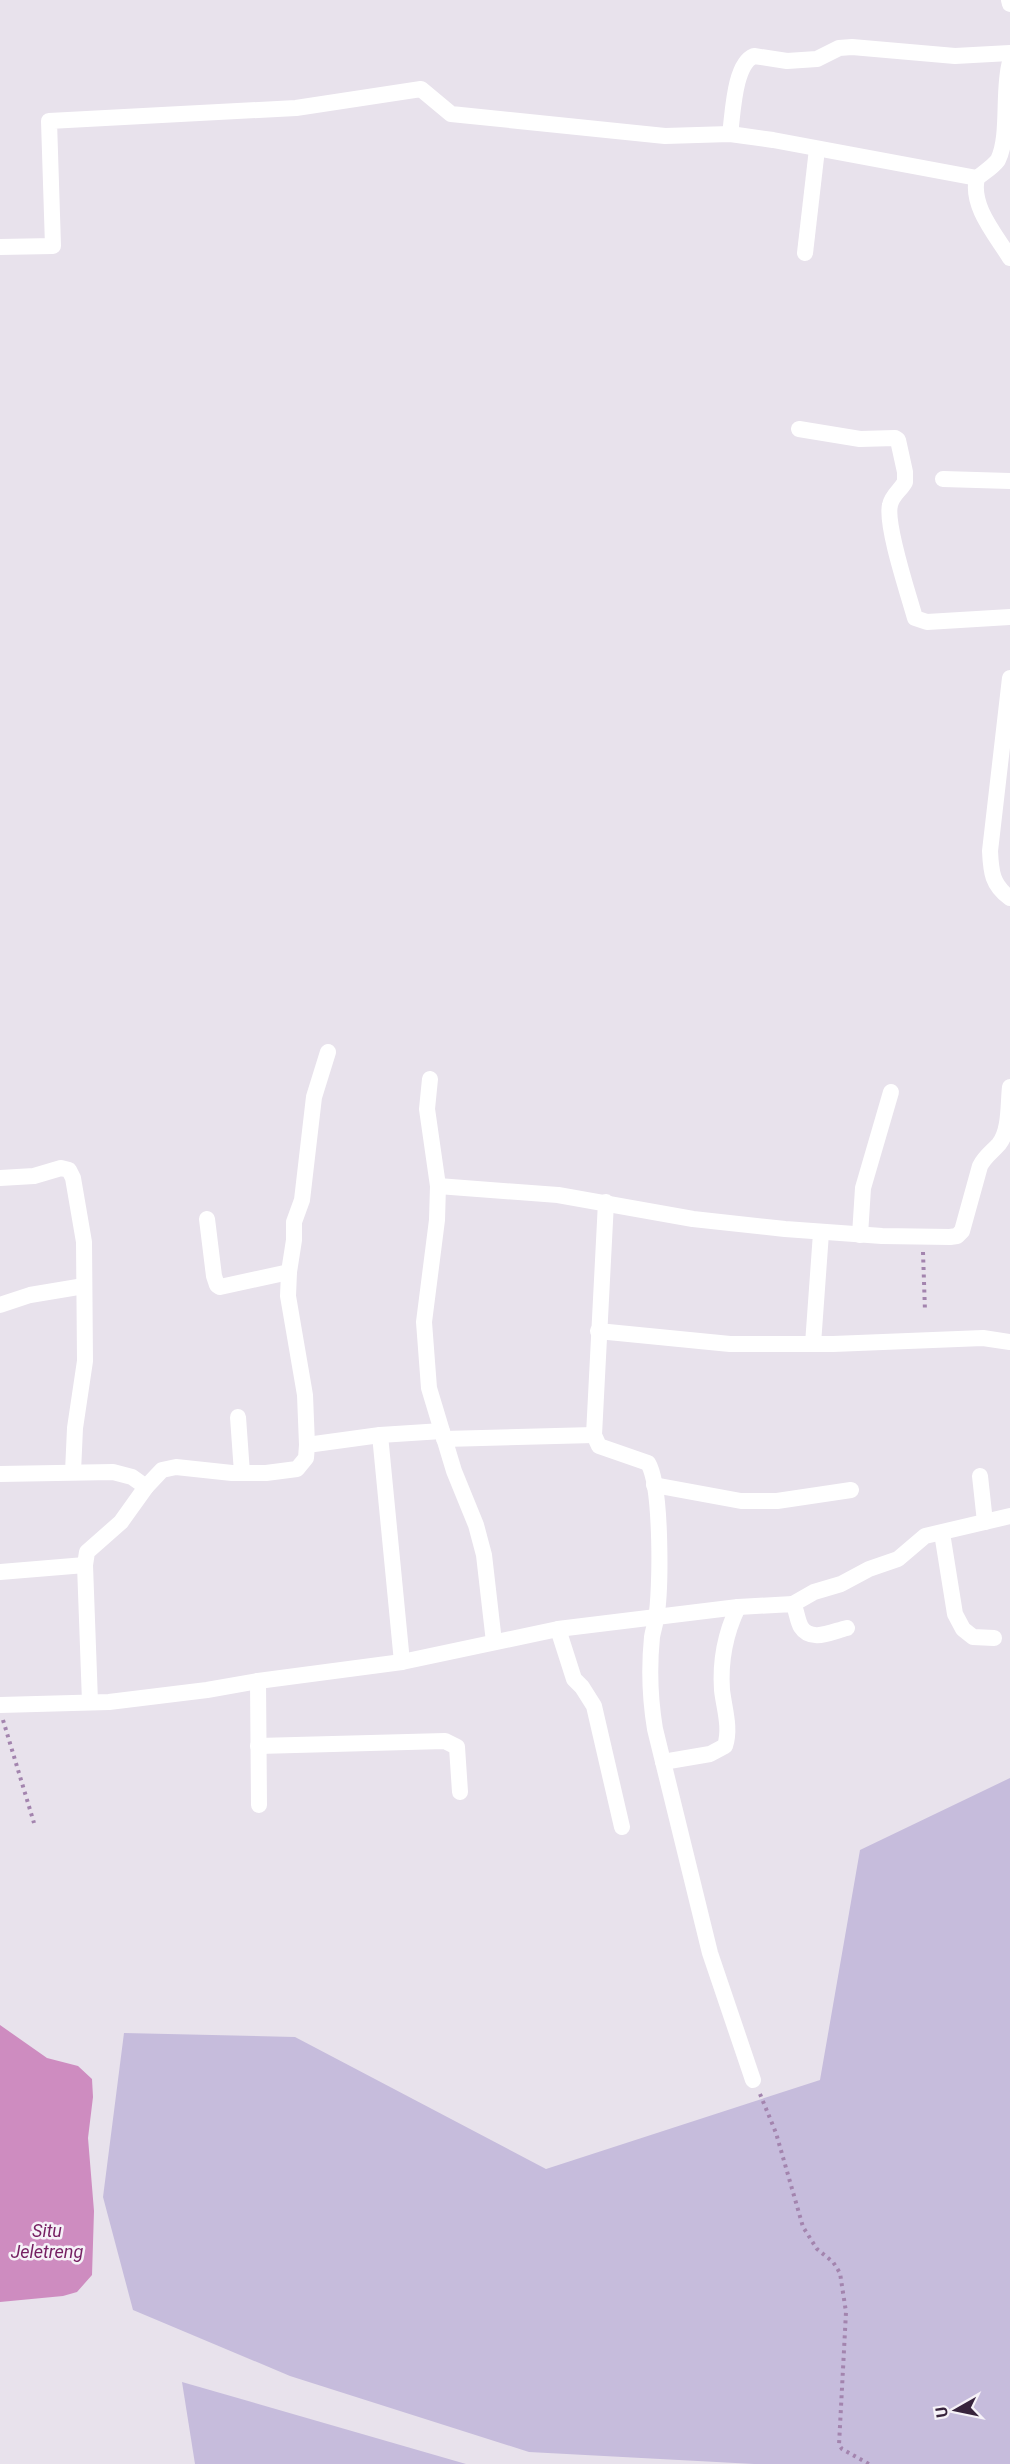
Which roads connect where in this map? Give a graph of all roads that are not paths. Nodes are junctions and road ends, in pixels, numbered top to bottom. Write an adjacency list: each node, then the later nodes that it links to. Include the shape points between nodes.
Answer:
1 (1010, 53): 3 (street, via 956,56 852,46 817,59 787,61 754,56 746,62 738,80)
2 (1010, 62): 5 (street, via 1003,141)
3 (730, 134): 4 (street); 8 (street, via 665,136 451,114 421,89 296,108 49,121 53,246)
4 (817, 149): 7 (street); 9 (street)
5 (993, 165): 6 (street); 7 (street)
6 (1010, 171)
7 (977, 178): 10 (street, via 977,202)
8 (0, 247)
9 (805, 253)
10 (1010, 258)
11 (799, 429): 14 (street, via 860,439 898,440 905,483 893,496 889,508 915,618 927,622)
12 (943, 479): 13 (street)
13 (1010, 481)
14 (1010, 617)
15 (1010, 678): 16 (street, via 990,851 992,878)
16 (1010, 898)
17 (328, 1052): 27 (street, via 314,1097)
18 (430, 1078): 22 (street, via 427,1109)
19 (1010, 1087): 26 (street, via 1006,1128 998,1145 984,1157 962,1231 957,1236)
20 (891, 1092): 26 (street, via 863,1188)
21 (0, 1178): 28 (street, via 69,1170 84,1242)
22 (438, 1186): 23 (street); 35 (street, via 424,1322 429,1388)
23 (606, 1202): 25 (street, via 693,1219); 30 (street)
24 (207, 1219): 27 (street, via 214,1276 220,1287)
25 (821, 1233): 26 (street); 32 (street)
26 (860, 1235)
27 (289, 1272): 37 (street, via 288,1296 305,1395)
28 (84, 1286): 29 (street, via 30,1295); 38 (street, via 85,1361)
29 (0, 1305)
30 (598, 1331): 32 (street, via 730,1344); 36 (street)
31 (1010, 1342): 32 (street, via 983,1338)
32 (813, 1344)
33 (238, 1417): 39 (street)
34 (380, 1435): 35 (street); 37 (street); 57 (street)
35 (443, 1435): 36 (street); 56 (street, via 484,1555)
36 (594, 1435): 42 (street, via 604,1449 648,1463)
37 (307, 1445): 39 (street, via 306,1458 297,1469)
38 (73, 1472): 40 (street); 43 (street, via 113,1472 132,1477)
39 (242, 1473): 43 (street, via 168,1468)
40 (0, 1474)
41 (980, 1476): 46 (street)
42 (654, 1485): 44 (street, via 741,1502); 52 (street, via 659,1561)
43 (146, 1487): 48 (street, via 121,1522 87,1552)
44 (851, 1490)
45 (1010, 1516): 46 (street)
46 (985, 1522): 47 (street)
47 (942, 1533): 50 (street, via 925,1536 898,1559); 55 (street, via 957,1619 973,1637)
48 (85, 1565): 49 (street); 59 (street)
49 (0, 1572)
50 (793, 1604): 51 (street); 53 (street, via 801,1627 808,1634 816,1636)
51 (738, 1607): 52 (street); 62 (street, via 724,1653 726,1746 710,1754)
52 (657, 1618): 54 (street); 62 (street, via 652,1635 651,1703)
53 (846, 1628)
54 (558, 1629): 56 (street); 65 (street, via 574,1679 594,1707)
55 (994, 1638)
56 (494, 1642): 57 (street)
57 (402, 1662): 58 (street)
58 (258, 1681): 59 (street); 61 (street)
59 (90, 1702): 60 (street)
60 (0, 1707)
61 (258, 1746): 63 (street, via 445,1741 458,1747); 64 (street)
62 (663, 1762): 66 (street, via 710,1953)
63 (460, 1792)
64 (259, 1805)
65 (622, 1827)
66 (753, 2080)

